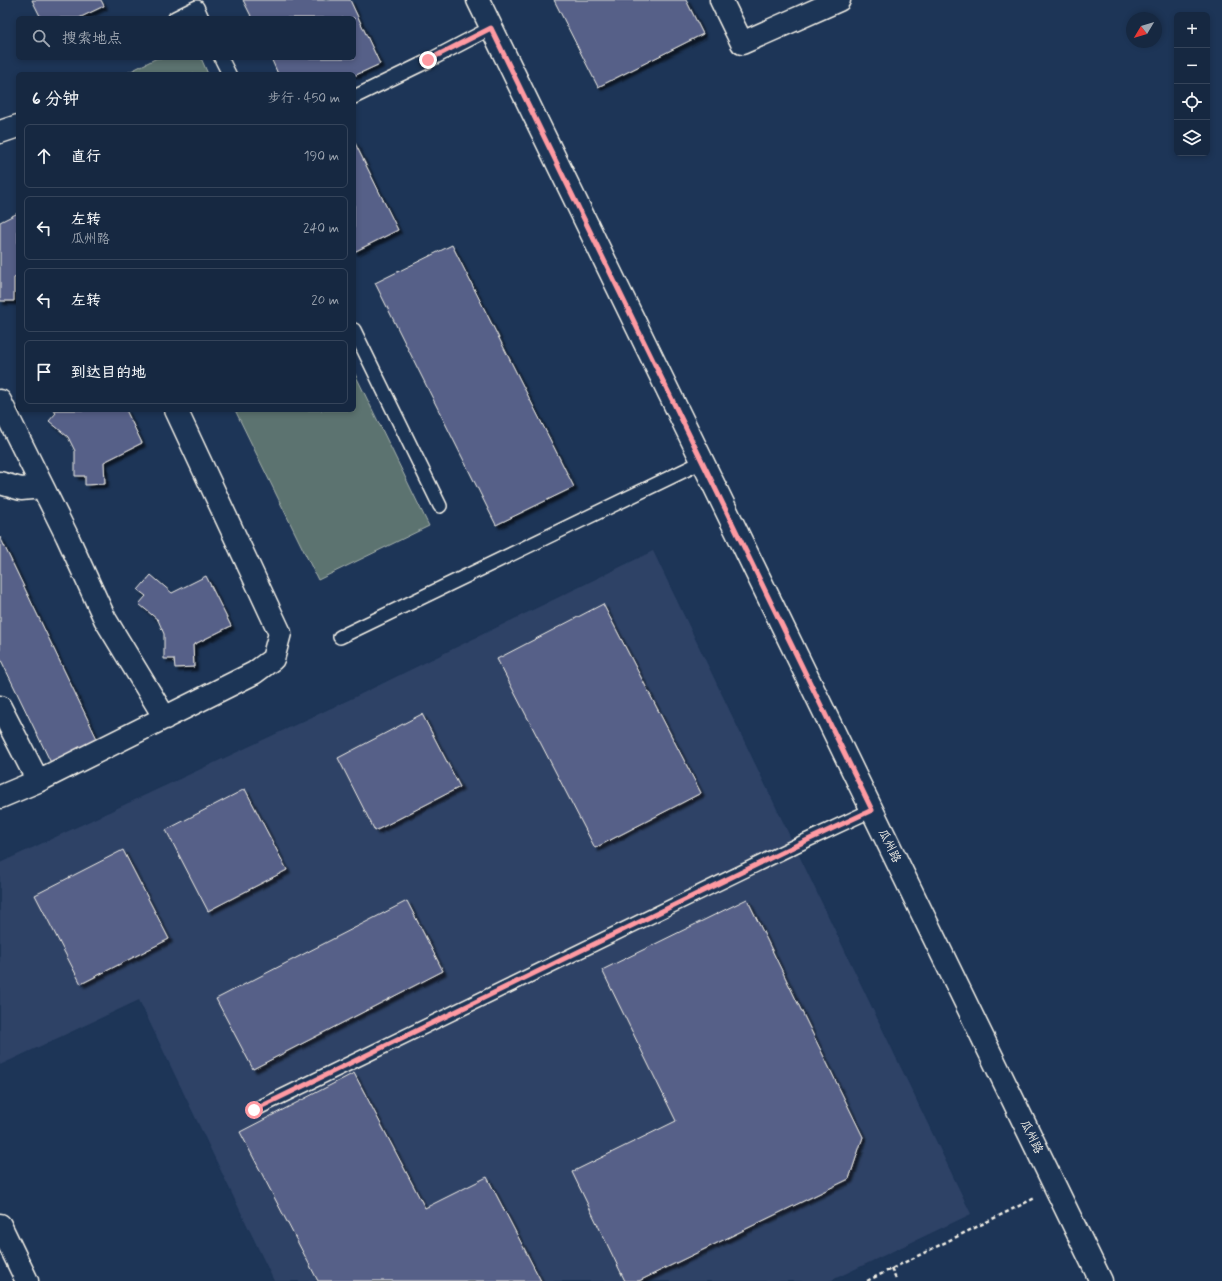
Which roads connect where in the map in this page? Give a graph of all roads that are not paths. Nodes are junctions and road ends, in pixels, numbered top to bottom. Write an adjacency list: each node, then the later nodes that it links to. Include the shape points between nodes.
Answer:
1 (478, 0): 6 (street, 瓜州路)
2 (721, 0): 3 (street, via 742,43)
3 (839, 0)
4 (179, 16): 5 (lane, via 196,8)
5 (201, 16)
6 (491, 28): 9 (lane); 15 (street, 瓜州路)
7 (222, 60): 8 (lane)
8 (228, 72)
9 (356, 96)
10 (16, 127): 11 (street)
11 (0, 132)
12 (356, 334): 18 (lane)
13 (0, 401): 17 (street)
14 (177, 412): 21 (street, via 280,633 273,658 254,673)
15 (702, 462): 19 (lane); 24 (street, 瓜州路)
16 (0, 483): 17 (street, via 21,489)
17 (42, 487): 21 (street, via 105,619)
18 (440, 506)
19 (340, 638)
20 (0, 706): 22 (street)
21 (165, 718): 22 (street)
22 (38, 781): 23 (street)
23 (0, 797)
24 (872, 810): 25 (lane); 28 (street, 瓜州路)
25 (254, 1110)
26 (0, 1225): 27 (street)
27 (27, 1281)
28 (1101, 1281)

